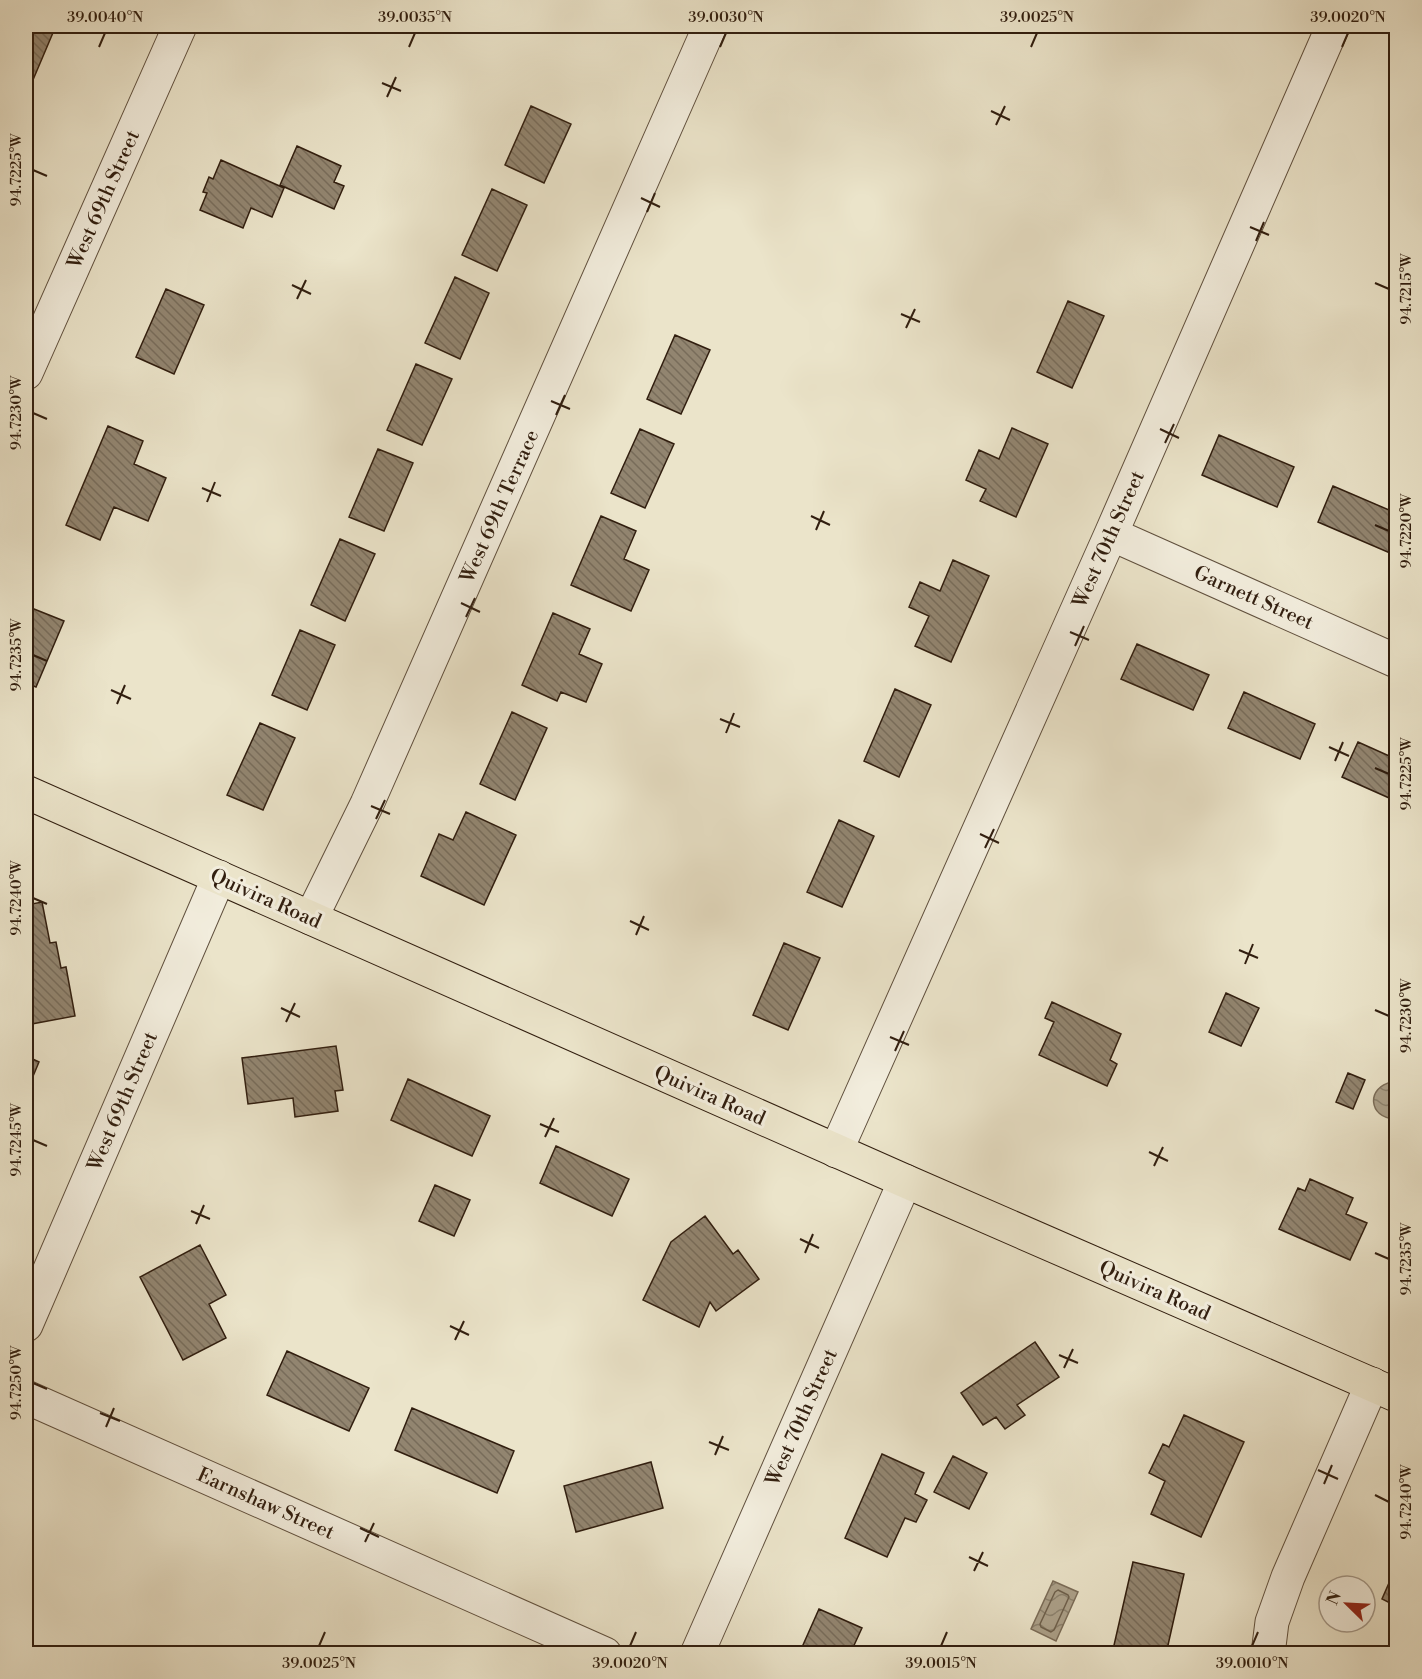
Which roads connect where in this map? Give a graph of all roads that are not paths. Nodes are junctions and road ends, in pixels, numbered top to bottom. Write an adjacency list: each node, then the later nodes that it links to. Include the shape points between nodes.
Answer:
1 (180, 26): 4 (street, West 69th Street)
2 (710, 26): 9 (street, West 69th Terrace, via 368,804)
3 (1333, 26): 5 (street, West 70th Street)
4 (26, 373)
5 (1111, 534): 6 (street, Garnett Street); 10 (street, West 70th Street)
6 (1396, 661)
7 (26, 792): 8 (main road, Quivira Road)
8 (219, 877): 9 (main road, Quivira Road); 12 (street, West 69th Street)
9 (311, 918): 10 (main road, Quivira Road)
10 (836, 1151): 11 (main road, Quivira Road)
11 (905, 1181): 13 (main road, Quivira Road); 16 (street, West 70th Street)
12 (26, 1324)
13 (1384, 1390): 17 (street, via 1288,1577 1272,1622)
14 (26, 1397): 15 (street, Earnshaw Street)
15 (605, 1653)
16 (697, 1653)
17 (1268, 1653)

